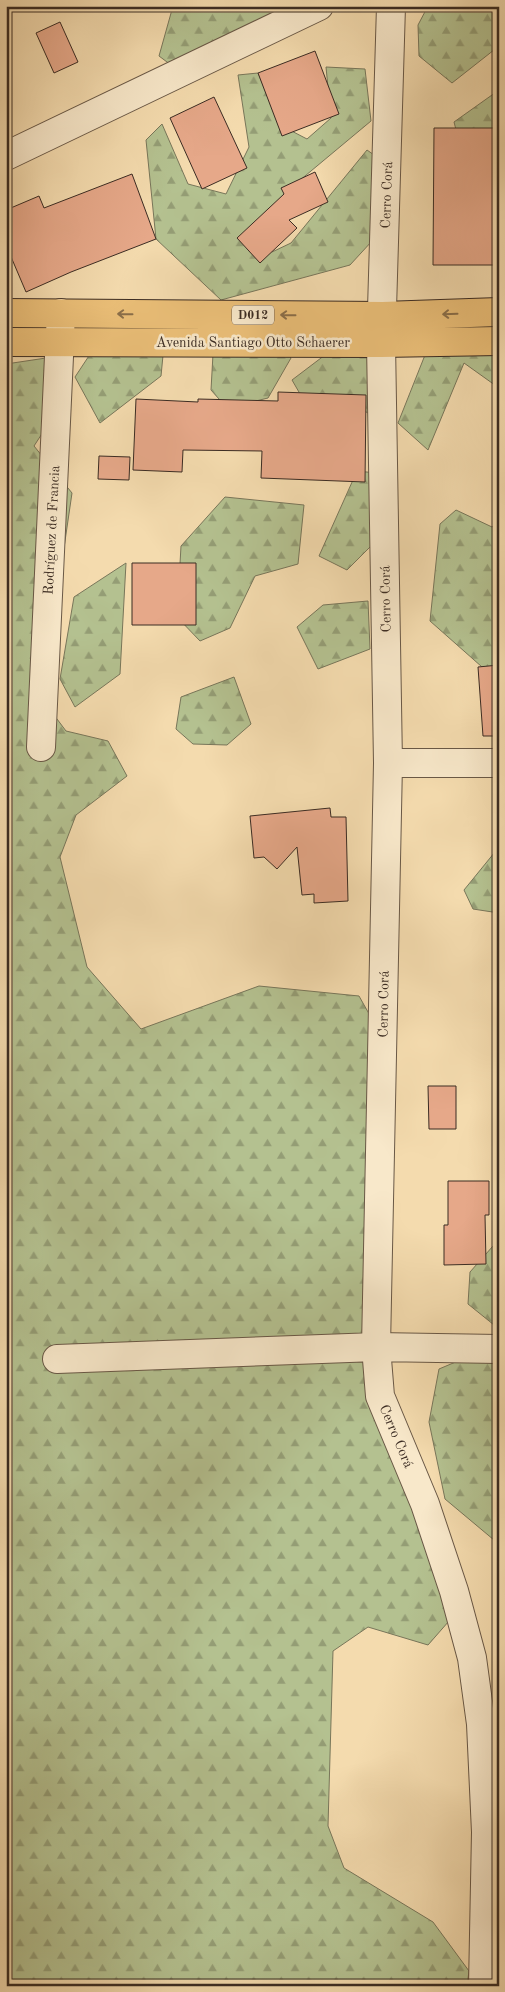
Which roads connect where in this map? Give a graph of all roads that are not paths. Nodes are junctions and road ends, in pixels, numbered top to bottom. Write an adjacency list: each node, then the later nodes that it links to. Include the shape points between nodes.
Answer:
1 (319, 6): 3 (street)
2 (391, 6): 7 (street, Cerro Corá)
3 (6, 156)
4 (499, 312): 7 (main road, Avenida Santiago Otto Schaerer / D012, one-way to 7)
5 (6, 313): 6 (main road, Avenida Santiago Otto Schaerer / D012)
6 (61, 313): 7 (main road, Avenida Santiago Otto Schaerer / D012, one-way to 6); 8 (street, Rodríguez de Francia)
7 (383, 316): 11 (street, Cerro Corá)
8 (60, 341): 10 (main road, Avenida Santiago Otto Schaerer / D012); 11 (main road, Avenida Santiago Otto Schaerer / D012); 12 (street, Rodríguez de Francia)
9 (499, 341): 11 (main road, Avenida Santiago Otto Schaerer / D012)
10 (6, 342)
11 (382, 343): 13 (street, Cerro Corá)
12 (41, 747)
13 (388, 763): 14 (street); 15 (street, Cerro Corá)
14 (499, 763)
15 (376, 1347): 16 (street); 17 (street); 18 (street, Cerro Corá, via 380,1396 425,1504 472,1658 481,1724 486,1832)
16 (499, 1349)
17 (57, 1359)
18 (482, 1986)

